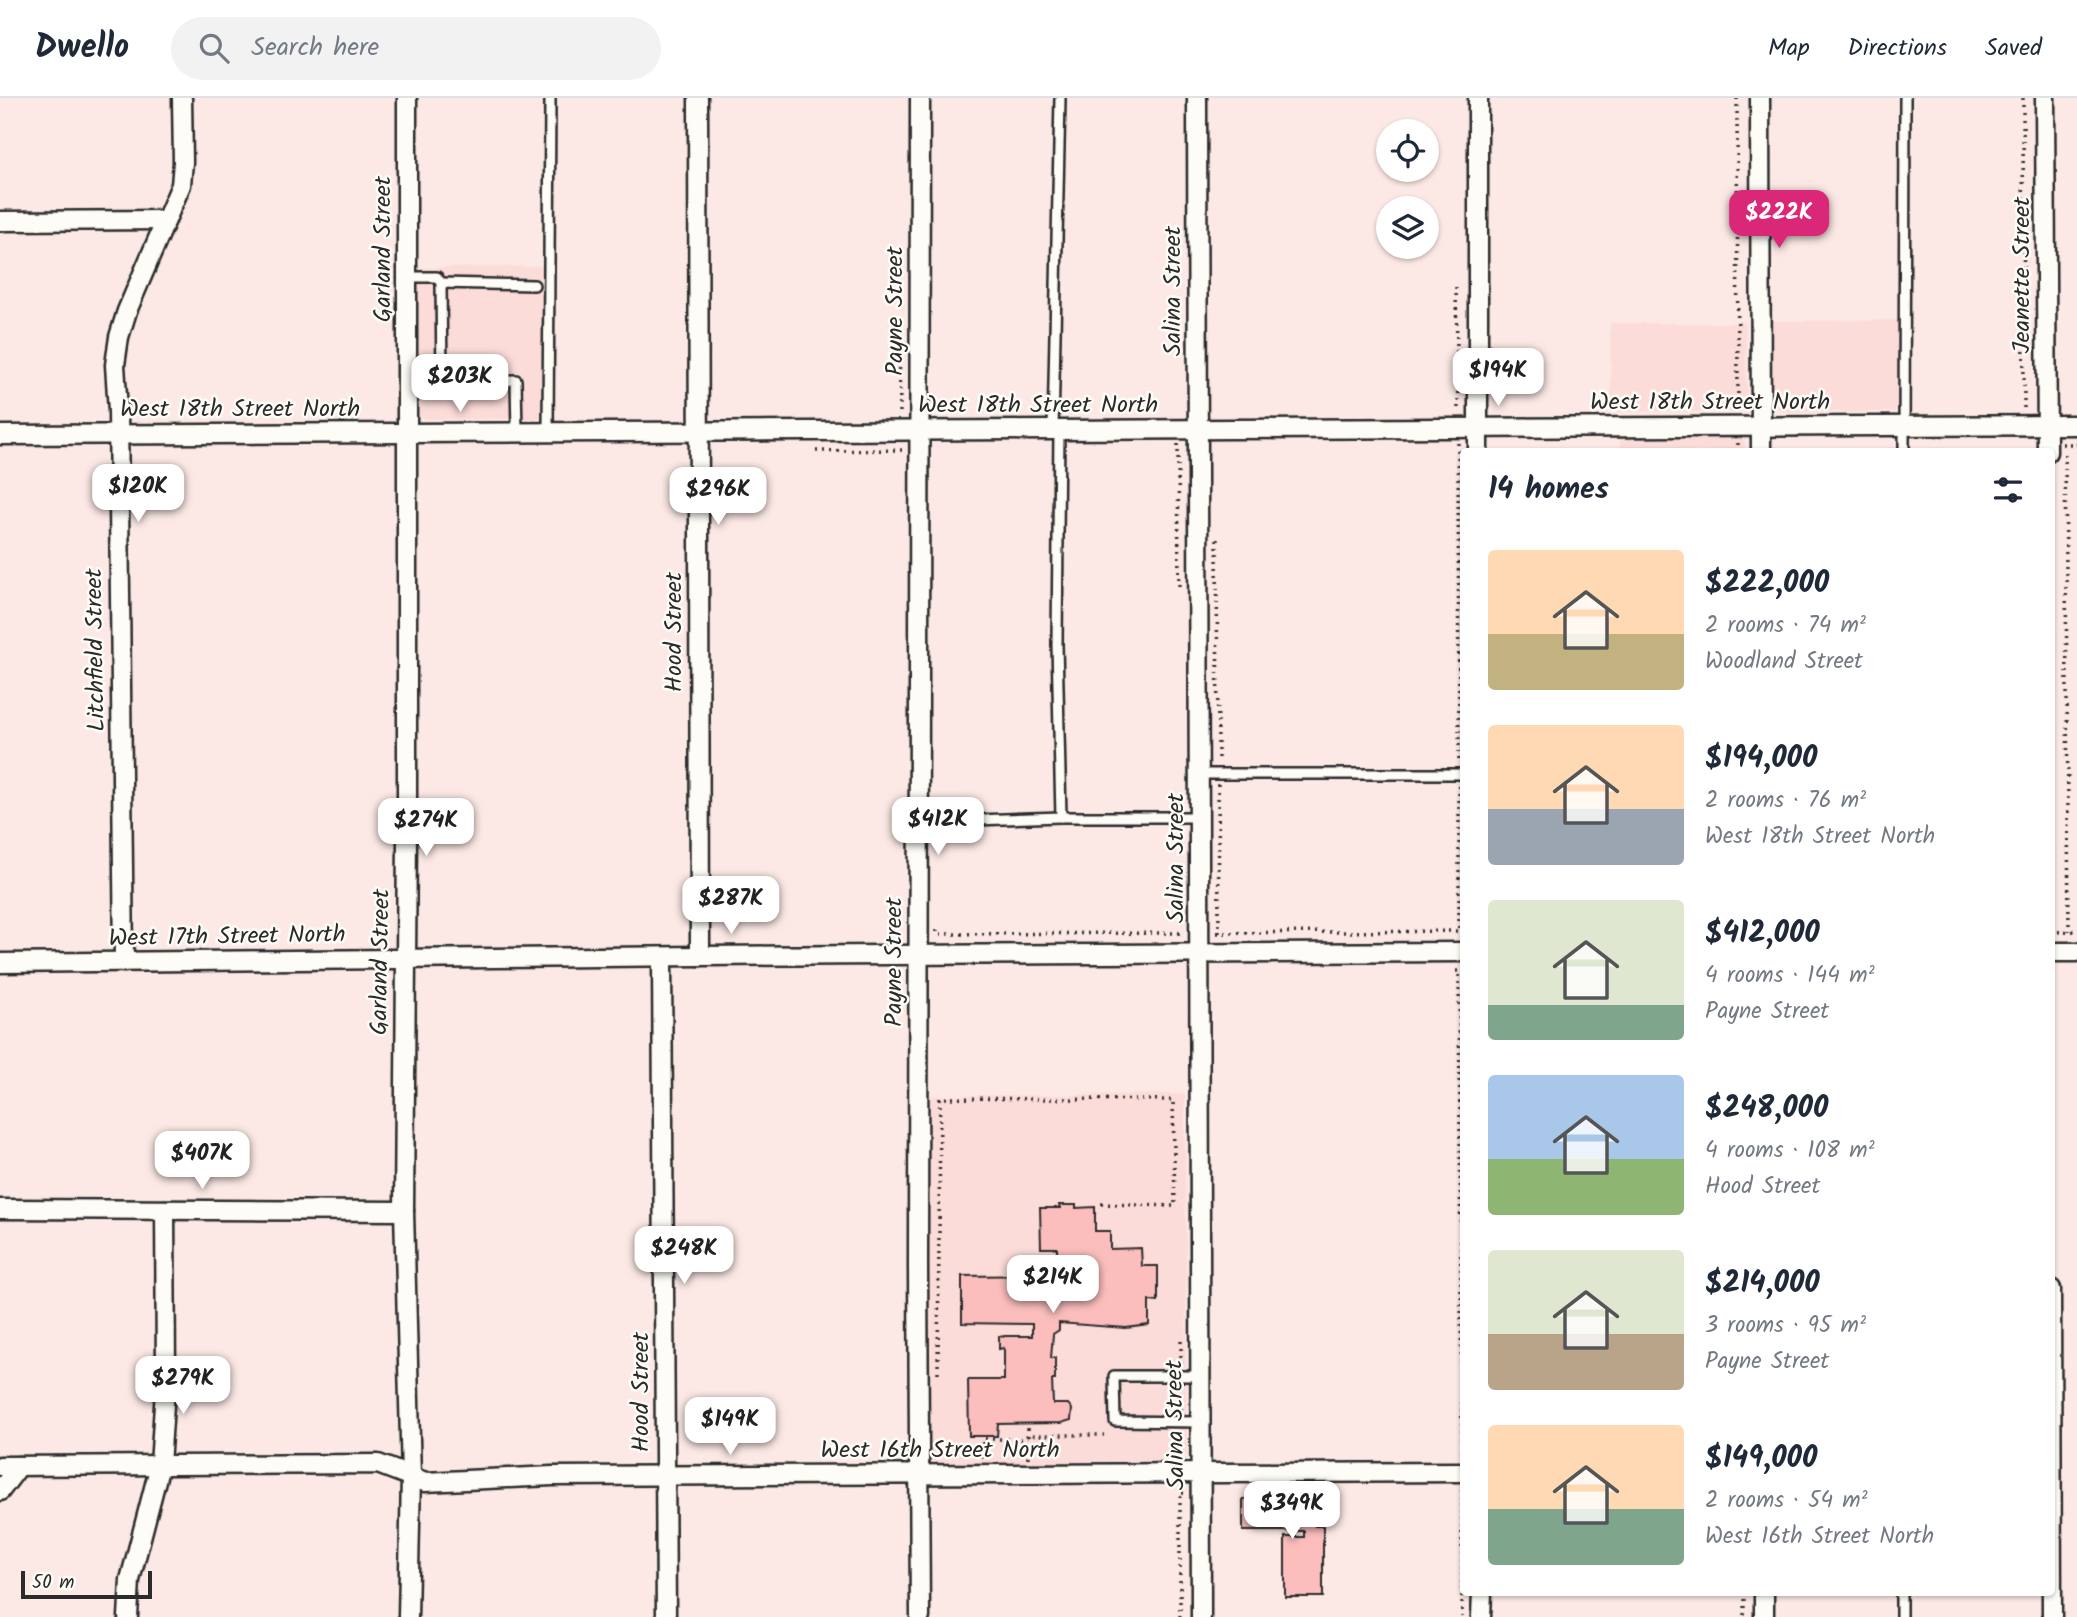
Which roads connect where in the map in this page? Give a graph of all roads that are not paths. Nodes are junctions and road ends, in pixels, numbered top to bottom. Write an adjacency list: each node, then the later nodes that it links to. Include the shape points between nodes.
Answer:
1 (182, 98): 12 (street, Litchfield Street, via 181,185)
2 (407, 98): 14 (street, Garland Street)
3 (550, 98): 27 (lane)
4 (698, 98): 28 (street, Hood Street)
5 (919, 98): 25 (street, Payne Street)
6 (1060, 98): 23 (lane)
7 (1197, 98): 24 (street, Salina Street)
8 (1478, 98): 22 (street)
9 (1760, 98): 21 (street)
10 (1905, 98): 19 (lane)
11 (2045, 98): 20 (street, Jeanette Street)
12 (166, 220): 13 (street); 31 (street, Litchfield Street, via 119,337 115,365)
13 (0, 221)
14 (407, 278): 15 (lane, via 437,278); 18 (street, Garland Street)
15 (441, 283): 16 (lane); 17 (lane)
16 (534, 285)
17 (442, 381): 18 (lane); 26 (lane, via 516,380)
18 (407, 382): 29 (street, Garland Street)
19 (1904, 425): 20 (street, West 18th Street North); 21 (street, West 18th Street North); 34 (lane)
20 (2063, 425): 35 (street, Jeanette Street)
21 (1761, 426): 22 (street, West 18th Street North); 33 (street)
22 (1478, 427): 24 (street, West 18th Street North); 32 (street)
23 (1056, 429): 24 (street, West 18th Street North); 25 (street, West 18th Street North); 38 (lane)
24 (1199, 429): 36 (street, Salina Street)
25 (920, 430): 28 (street, West 18th Street North); 40 (street, Payne Street)
26 (517, 432): 27 (street, West 18th Street North); 29 (street, West 18th Street North)
27 (548, 432): 28 (street, West 18th Street North)
28 (698, 432): 46 (street, Hood Street)
29 (408, 433): 31 (street, West 18th Street North); 48 (street, Garland Street)
30 (0, 435): 31 (street, West 18th Street North)
31 (118, 435): 49 (street, Litchfield Street)
32 (1479, 448)
33 (1761, 448)
34 (1904, 448)
35 (2049, 448)
36 (1209, 774): 37 (lane); 39 (street, Salina Street)
37 (1460, 774)
38 (1061, 817): 39 (lane); 40 (lane)
39 (1200, 817): 44 (street, Salina Street)
40 (919, 822): 45 (street, Payne Street)
41 (1460, 952): 44 (street, West 17th Street North)
42 (2055, 952): 43 (street)
43 (2077, 952)
44 (1200, 953): 45 (street, West 17th Street North); 54 (street, Salina Street)
45 (919, 954): 46 (street, West 17th Street North); 61 (street, Payne Street)
46 (700, 956): 47 (street, West 17th Street North)
47 (662, 957): 48 (street, West 17th Street North); 63 (street, Hood Street)
48 (406, 960): 49 (street, West 17th Street North); 53 (street, Garland Street)
49 (124, 962): 50 (street, West 17th Street North)
50 (0, 963)
51 (0, 1209): 52 (street)
52 (165, 1210): 53 (street); 56 (street, via 166,1375)
53 (404, 1211): 62 (street, Garland Street)
54 (1200, 1376): 55 (street, Salina Street); 55 (lane, via 1114,1376 1114,1398 1115,1421)
55 (1201, 1422): 60 (street, Salina Street)
56 (160, 1465): 58 (street, West 16th Street North); 62 (street, West 16th Street North, via 378,1464); 69 (street, via 130,1580)
57 (0, 1466): 58 (street, West 16th Street North)
58 (19, 1466): 64 (street)
59 (1460, 1472): 60 (street, West 16th Street North)
60 (1202, 1474): 61 (street, West 16th Street North); 73 (street, Salina Street)
61 (919, 1475): 63 (street, West 16th Street North); 72 (street, Payne Street)
62 (411, 1477): 63 (street, West 16th Street North, via 425,1482); 70 (street, Garland Street)
63 (666, 1477): 71 (street, Hood Street)
64 (0, 1491)
65 (1482, 1596): 74 (street)
66 (1764, 1596): 75 (street)
67 (1901, 1596): 76 (lane)
68 (2052, 1596): 77 (street)
69 (128, 1617)
70 (408, 1617)
71 (666, 1617)
72 (920, 1617)
73 (1201, 1617)
74 (1481, 1617)
75 (1764, 1617)
76 (1901, 1617)
77 (2052, 1617)

